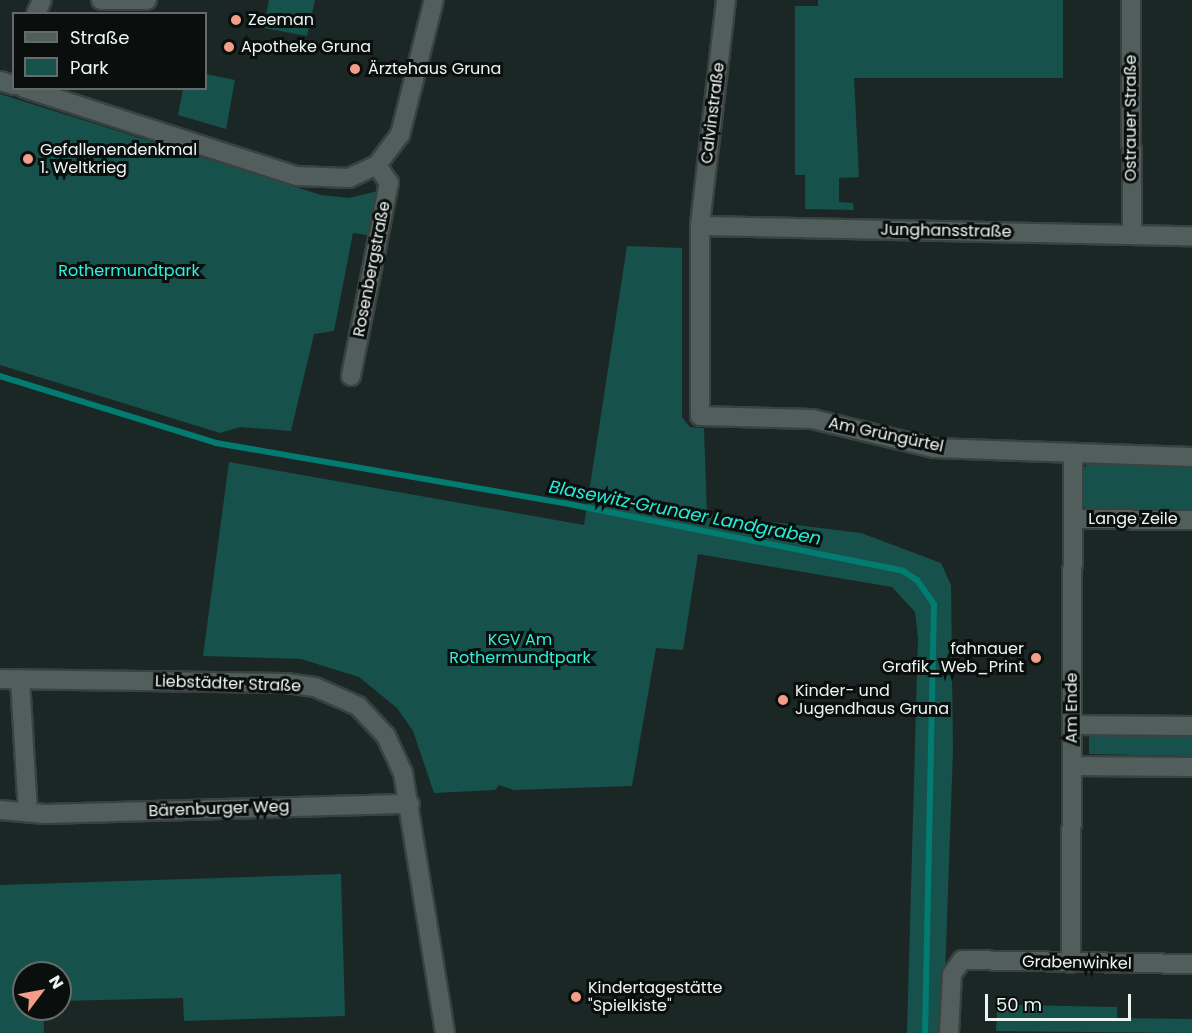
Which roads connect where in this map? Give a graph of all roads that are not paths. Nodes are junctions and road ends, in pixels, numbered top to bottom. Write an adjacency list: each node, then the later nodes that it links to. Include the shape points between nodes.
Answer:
1 (101, 0): 2 (street)
2 (147, 0)
3 (434, 0): 7 (street, via 411,107 390,153)
4 (726, 0): 8 (street, Calvinstraße)
5 (1131, 0): 9 (street, Ostrauer Straße)
6 (30, 90): 7 (street, via 297,176 349,178)
7 (377, 165): 11 (street, Rosenbergstraße, via 389,183)
8 (700, 226): 9 (street, Junghansstraße); 12 (street, Am Grüngürtel, via 700,416 812,419 934,448)
9 (1132, 235): 10 (street, Junghansstraße)
10 (1192, 237)
11 (351, 376)
12 (1073, 453): 13 (street, Am Grüngürtel); 14 (street, Am Ende)
13 (1192, 457)
14 (1073, 519): 15 (street, Lange Zeile); 18 (street, Am Ende)
15 (1192, 520)
16 (0, 679): 17 (street, Liebstädter Straße)
17 (20, 679): 22 (street, Liebstädter Straße, via 315,687 358,706 374,720 395,752); 24 (street)
18 (1072, 724): 19 (street); 20 (street, Am Ende)
19 (1192, 726)
20 (1072, 766): 21 (street); 25 (street, Am Ende)
21 (1192, 767)
22 (410, 804): 24 (street, Bärenburger Weg); 27 (street, Liebstädter Straße)
23 (0, 810): 24 (street, Bärenburger Weg)
24 (27, 813)
25 (1071, 963): 26 (street, Grabenwinkel); 28 (street, Grabenwinkel, via 962,960 952,974)
26 (1192, 964)
27 (445, 1033)
28 (949, 1033)

